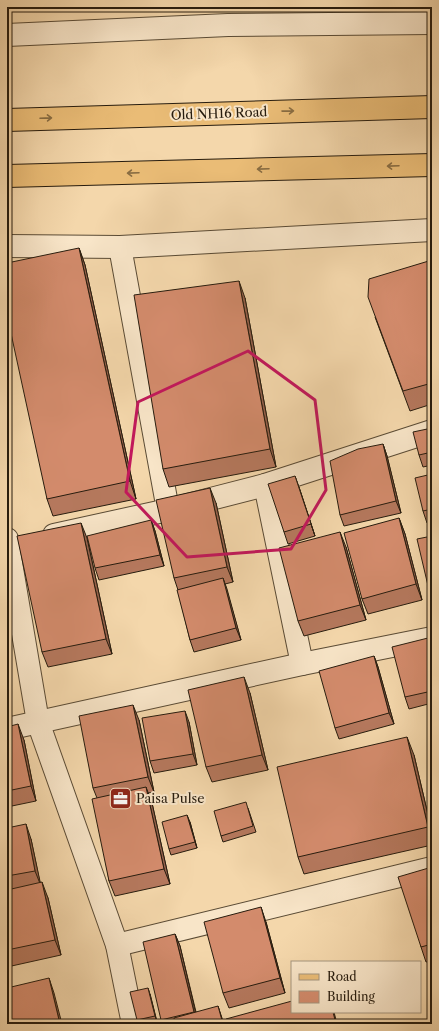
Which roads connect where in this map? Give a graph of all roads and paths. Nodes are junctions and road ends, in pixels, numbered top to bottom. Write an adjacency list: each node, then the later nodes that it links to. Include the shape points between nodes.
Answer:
1 (226, 16): 2 (street); 3 (street)
2 (432, 23)
3 (7, 35)
4 (432, 107): 5 (main road, Old NH16 Road, one-way to 4)
5 (7, 120)
6 (432, 165): 7 (main road, one-way to 7)
7 (7, 176)
8 (432, 230): 10 (street)
9 (7, 246): 10 (street)
10 (120, 247): 13 (street)
11 (432, 431): 12 (street)
12 (265, 485): 13 (street); 17 (street)
13 (168, 510): 15 (street)
14 (7, 539): 15 (street)
15 (8, 545): 18 (street)
16 (432, 638): 17 (street)
17 (302, 664): 18 (street)
18 (38, 722): 19 (street); 21 (street)
19 (7, 729)
20 (432, 868): 21 (street)
21 (117, 945): 22 (street)
22 (133, 1024)

